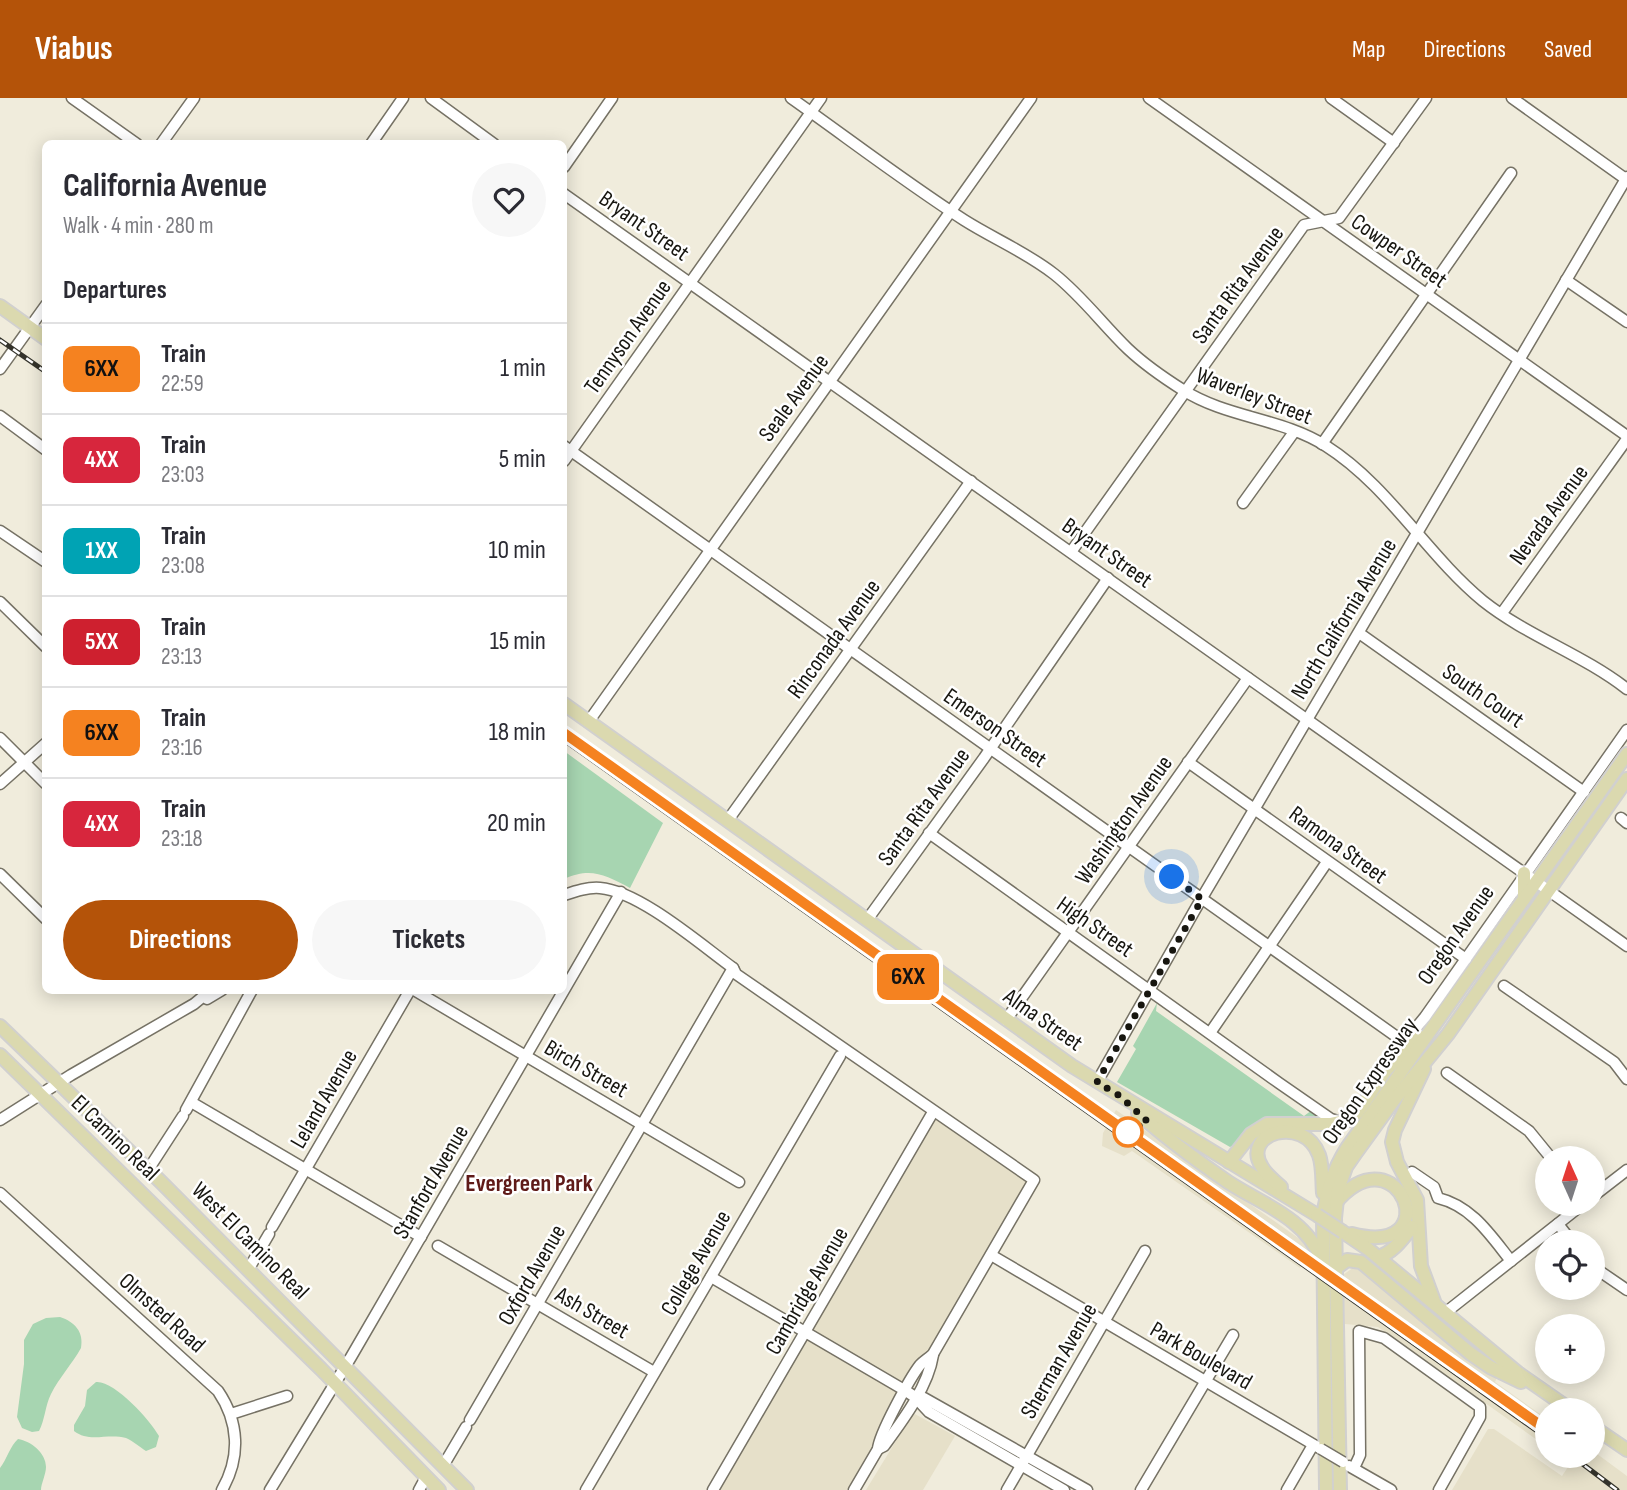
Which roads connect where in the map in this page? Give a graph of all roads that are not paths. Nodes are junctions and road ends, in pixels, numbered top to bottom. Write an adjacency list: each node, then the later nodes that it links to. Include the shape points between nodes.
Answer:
1 (72, 98): 14 (street)
2 (194, 98): 15 (street)
3 (403, 98): 16 (street)
4 (431, 98): 17 (street)
5 (612, 98): 19 (street)
6 (792, 98): 13 (street, Waverley Street)
7 (821, 98): 13 (street, Tennyson Avenue)
8 (1031, 98): 23 (street, Seale Avenue)
9 (1149, 98): 24 (street, Cowper Street)
10 (1332, 98): 18 (street)
11 (1426, 98): 18 (street, Santa Rita Avenue)
12 (1512, 98): 21 (street)
13 (811, 112): 23 (street, Waverley Street); 26 (street, Tennyson Avenue)
14 (131, 140)
15 (164, 140)
16 (374, 140)
17 (489, 140)
18 (1394, 143): 24 (street, Santa Rita Avenue, via 1339,218)
19 (567, 163)
20 (1511, 173): 27 (street)
21 (1627, 179): 25 (street, North California Avenue)
22 (567, 196): 26 (street, Bryant Street)
23 (951, 211): 35 (street, Seale Avenue); 36 (street, Waverley Street, via 1052,273 1130,351)
24 (1324, 222): 27 (street, Cowper Street); 36 (street, Santa Rita Avenue, via 1304,225)
25 (1566, 280): 30 (street); 33 (street, North California Avenue)
26 (690, 282): 35 (street, Bryant Street); 42 (street, Tennyson Avenue)
27 (1426, 294): 33 (street, Cowper Street); 40 (street)
28 (0, 306): 31 (main road)
29 (42, 310): 31 (street)
30 (1627, 323)
31 (30, 327): 32 (main road); 34 (street)
32 (42, 336)
33 (1518, 359): 39 (street, Cowper Street); 45 (street, North California Avenue)
34 (0, 369)
35 (831, 381): 43 (street, Bryant Street); 47 (street, Seale Avenue)
36 (1185, 392): 38 (street, Waverley Street, via 1226,411); 48 (street, Santa Rita Avenue)
37 (0, 416): 41 (street)
38 (1294, 432): 40 (street, Waverley Street); 44 (street)
39 (1627, 438): 52 (street, Nevada Avenue)
40 (1322, 444): 45 (street, Waverley Street, via 1370,482)
41 (42, 447)
42 (567, 449): 47 (street, Emerson Street)
43 (971, 481): 48 (street, Bryant Street); 55 (street, Rinconada Avenue)
44 (1243, 503)
45 (1417, 533): 52 (street, Waverley Street, via 1468,587); 53 (street, North California Avenue)
46 (2, 536): 49 (street)
47 (710, 549): 55 (street, Emerson Street); 60 (street, Seale Avenue)
48 (1071, 552): 50 (street, Bryant Street)
49 (42, 560)
50 (1108, 578): 56 (street, Bryant Street); 64 (street, Santa Rita Avenue)
51 (0, 603): 54 (street)
52 (1502, 613): 57 (street, Waverley Street)
53 (1359, 633): 59 (street, North California Avenue); 71 (street, South Court)
54 (42, 643)
55 (850, 649): 64 (street, Emerson Street); 73 (street, Rinconada Avenue)
56 (1248, 678): 59 (street, Bryant Street); 67 (street, Washington Avenue)
57 (1627, 689)
58 (567, 706): 60 (main road, Alma Street)
59 (1307, 719): 72 (street, North California Avenue); 77 (street, Bryant Street)
60 (589, 721): 73 (main road, Alma Street)
61 (1627, 730): 71 (street, Oregon Avenue)
62 (0, 738): 66 (street)
63 (42, 746): 66 (street)
64 (990, 748): 74 (street, Santa Rita Avenue); 75 (street, Emerson Street)
65 (1627, 754): 79 (main road, Oregon Expressway)
66 (24, 762): 69 (street); 70 (street)
67 (1188, 762): 72 (street, Ramona Street); 75 (street, Washington Avenue)
68 (1627, 779): 80 (main road, Oregon Expressway)
69 (42, 780)
70 (0, 784)
71 (1584, 792): 77 (street, Oregon Avenue)
72 (1255, 809): 76 (street, Ramona Street); 83 (street, North California Avenue)
73 (729, 820): 86 (main road, Alma Street)
74 (929, 833): 86 (street, Santa Rita Avenue); 87 (street, High Street)
75 (1130, 846): 83 (street, Emerson Street); 87 (street, Washington Avenue)
76 (1327, 862): 88 (street); 90 (street, Ramona Street)
77 (1524, 873): 79 (street, Bryant Street); 84 (main road); 90 (street, Oregon Avenue)
78 (0, 874): 85 (street)
79 (1537, 882): 80 (street, Bryant Street); 84 (main road, Oregon Expressway)
80 (1548, 890): 89 (street, Bryant Street); 110 (main road, Oregon Expressway)
81 (621, 892): 82 (street, via 594,888); 91 (street); 93 (street, Stanford Avenue)
82 (567, 894)
83 (1202, 899): 88 (street, Emerson Street); 94 (street, North California Avenue)
84 (1524, 899): 103 (main road, Oregon Expressway)
85 (42, 915)
86 (867, 920): 102 (main road, Alma Street)
87 (1068, 932): 94 (street, High Street); 102 (street, Washington Avenue)
88 (1268, 946): 105 (street); 106 (street, Emerson Street)
89 (1627, 946)
90 (1466, 959): 106 (street, Oregon Avenue)
91 (733, 968): 119 (street); 122 (street, Oxford Avenue)
92 (1504, 986): 113 (street, via 1614,1062)
93 (567, 987)
94 (1150, 990): 105 (street, High Street); 114 (street, North California Avenue)
95 (206, 994): 101 (street)
96 (215, 994): 101 (street)
97 (250, 994): 118 (street)
98 (410, 994): 125 (street, Leland Avenue)
99 (419, 994): 109 (street, Birch Street)
100 (563, 994): 109 (street, Stanford Avenue)
101 (194, 1004): 115 (street)
102 (1006, 1020): 114 (main road, Alma Street)
103 (1438, 1020): 111 (main road); 135 (main road, Oregon Expressway, via 1342,1156)
104 (0, 1026): 115 (main road, West El Camino Real)
105 (1210, 1033): 121 (street, High Street, via 1335,1121)
106 (1404, 1042): 111 (street, Oregon Avenue)
107 (0, 1055): 116 (main road, El Camino Real)
108 (840, 1056): 149 (street, College Avenue)
109 (527, 1057): 122 (street, Birch Street); 140 (street, Stanford Avenue)
110 (1426, 1062): 133 (main road, Oregon Expressway, via 1355,1154); 134 (main road, via 1392,1142)
111 (1387, 1070): 121 (main road, Oregon Avenue, via 1357,1112)
112 (1447, 1073): 123 (street, via 1529,1130)
113 (1627, 1079)
114 (1097, 1082): 117 (main road, Alma Street)
115 (58, 1083): 116 (street); 126 (main road, West El Camino Real)
116 (41, 1096): 120 (street); 156 (main road, El Camino Real)
117 (1120, 1096): 124 (main road, Alma Street); 147 (main road, via 1166,1138 1303,1230)
118 (187, 1109): 125 (street); 126 (street)
119 (933, 1112): 143 (street, via 1034,1180); 154 (street, Cambridge Avenue)
120 (0, 1120)
121 (1343, 1122): 124 (main road, via 1267,1124 1251,1134)
122 (642, 1124): 129 (street, Birch Street); 151 (street, Oxford Avenue)
123 (1542, 1146)
124 (1229, 1162): 132 (main road, Alma Street)
125 (307, 1168): 140 (street); 146 (street, Leland Avenue)
126 (148, 1170): 146 (main road, West El Camino Real)
127 (1627, 1170): 130 (street)
128 (1412, 1172): 145 (street, via 1434,1187 1438,1198 1456,1204 1477,1220)
129 (738, 1182)
130 (1605, 1187)
131 (0, 1193): 167 (street, Olmsted Road, via 209,1381)
132 (1296, 1202): 135 (main road, Alma Street); 135 (main road, via 1258,1160 1262,1142 1278,1132 1299,1134 1316,1149 1322,1168)
133 (1336, 1202): 139 (main road, via 1355,1184 1376,1180 1395,1187 1406,1204 1404,1222 1391,1236 1373,1238); 147 (main road, Oregon Expressway)
134 (1418, 1207): 144 (main road, via 1416,1220 1396,1246); 152 (main road, via 1421,1266)
135 (1320, 1216): 139 (main road, Alma Street, bridge); 147 (main road, Oregon Expressway)
136 (1568, 1216): 137 (street)
137 (1558, 1224): 138 (street); 145 (street)
138 (1563, 1230)
139 (1343, 1231): 144 (main road, Alma Street)
140 (421, 1237): 158 (street, Stanford Avenue)
141 (438, 1246): 151 (street, Ash Street)
142 (1145, 1251): 153 (street, Sherman Avenue)
143 (991, 1255): 153 (street, Park Boulevard); 157 (street)
144 (1378, 1256): 152 (main road, Alma Street)
145 (1511, 1261): 152 (street)
146 (248, 1270): 158 (main road, West El Camino Real)
147 (1330, 1270): 165 (main road, via 1347,1260 1361,1262 1471,1354); 189 (main road, Oregon Expressway); 190 (main road, Oregon Expressway)
148 (1605, 1275): 150 (street)
149 (711, 1277): 154 (street); 159 (street, College Avenue)
150 (1627, 1290)
151 (537, 1304): 159 (street, Ash Street); 173 (street, Oxford Avenue)
152 (1440, 1310): 166 (main road, Alma Street)
153 (1104, 1322): 160 (street, Park Boulevard); 172 (street, Sherman Avenue)
154 (805, 1332): 162 (street); 182 (street, Cambridge Avenue)
155 (1233, 1335): 160 (street)
156 (290, 1339): 161 (main road, West El Camino Real)
157 (933, 1354): 162 (street, via 920,1365); 164 (street, via 931,1370)
158 (345, 1366): 161 (street, Stanford Avenue); 173 (main road, West El Camino Real)
159 (654, 1372): 181 (street, College Avenue)
160 (1206, 1380): 169 (street, Park Boulevard); 187 (street)
161 (334, 1383): 175 (main road, West El Camino Real); 177 (street, Stanford Avenue)
162 (906, 1391): 164 (street); 170 (street)
163 (287, 1396): 167 (street)
164 (915, 1397): 170 (street); 172 (street, via 924,1398)
165 (1550, 1398)
166 (1554, 1398)
167 (231, 1414): 176 (street, Olmsted Road, via 235,1456)
168 (1605, 1435): 171 (main road)
169 (1317, 1447): 174 (street, Park Boulevard, bridge); 188 (street)
170 (878, 1449): 183 (street)
171 (1627, 1450)
172 (1025, 1459): 184 (street, Sherman Avenue); 185 (street); 186 (street)
173 (443, 1466): 180 (main road, West El Camino Real)
174 (1353, 1468): 191 (street, Park Boulevard); 192 (street, via 1360,1455 1359,1331 1384,1338 1480,1407 1480,1417)
175 (426, 1477): 178 (street); 179 (main road, West El Camino Real)
176 (222, 1490)
177 (270, 1490)
178 (419, 1490)
179 (439, 1490)
180 (467, 1490)
181 (586, 1490)
182 (713, 1490)
183 (854, 1490)
184 (1007, 1490)
185 (1064, 1490)
186 (1087, 1490)
187 (1141, 1490)
188 (1287, 1490)
189 (1326, 1490)
190 (1339, 1490)
191 (1391, 1490)
192 (1439, 1490)

